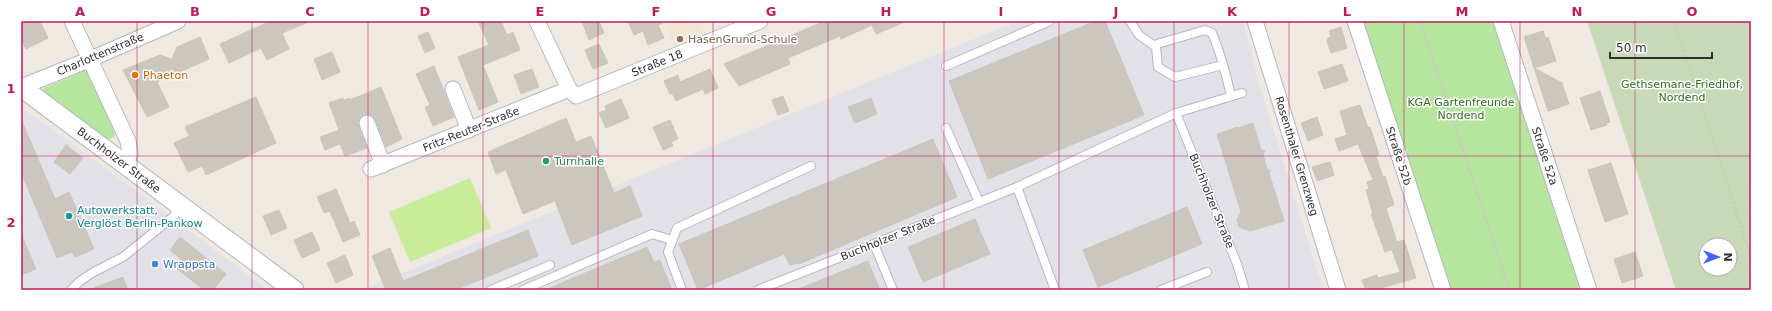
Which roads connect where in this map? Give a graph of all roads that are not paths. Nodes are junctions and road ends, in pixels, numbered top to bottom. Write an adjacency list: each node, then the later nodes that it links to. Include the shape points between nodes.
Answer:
1 (72, 21): 11 (street)
2 (178, 21): 11 (street, Charlottenstraße)
3 (537, 21): 16 (street)
4 (760, 21): 16 (street, Straße 18)
5 (1050, 21): 13 (lane)
6 (1130, 21): 10 (lane, via 1139,35)
7 (1255, 21): 42 (street, Rosenthaler Grenzweg)
8 (1355, 21): 43 (street, Straße 52b)
9 (1501, 21): 44 (street, Straße 52a)
10 (1156, 47): 12 (lane, via 1158,67 1175,77); 12 (lane, via 1157,44 1204,30 1212,33)
11 (91, 59): 14 (street, Charlottenstraße); 23 (street, via 128,141 130,154)
12 (1223, 65): 18 (lane)
13 (946, 66)
14 (21, 87): 23 (street, Buchholzer Straße)
15 (453, 89): 22 (street)
16 (573, 92): 22 (street, Fritz-Reuter-Straße)
17 (1242, 93): 18 (lane, Buchholzer Straße)
18 (1231, 96): 19 (lane, Buchholzer Straße)
19 (1176, 114): 25 (lane, Buchholzer Straße); 41 (lane, Buchholzer Straße, via 1237,264)
20 (367, 123): 22 (street, Fritz-Reuter-Straße, via 377,167)
21 (946, 128): 26 (lane)
22 (469, 130)
23 (124, 163): 27 (street, Buchholzer Straße)
24 (811, 166): 28 (lane, via 676,228)
25 (1017, 187): 26 (lane, Buchholzer Straße); 39 (lane)
26 (979, 202): 29 (lane, Buchholzer Straße)
27 (180, 205): 32 (lane, via 174,216 123,257 92,273); 33 (street, Buchholzer Straße)
28 (672, 240): 35 (lane, via 652,234); 36 (lane, via 668,252)
29 (874, 244): 37 (lane, Buchholzer Straße); 38 (lane)
30 (550, 265): 34 (lane)
31 (1207, 272): 40 (lane)
32 (71, 290)
33 (294, 290)
34 (491, 290)
35 (523, 290)
36 (682, 290)
37 (758, 290)
38 (893, 290)
39 (1055, 290)
40 (1161, 290)
41 (1245, 290)
42 (1338, 290)
43 (1443, 290)
44 (1589, 290)

